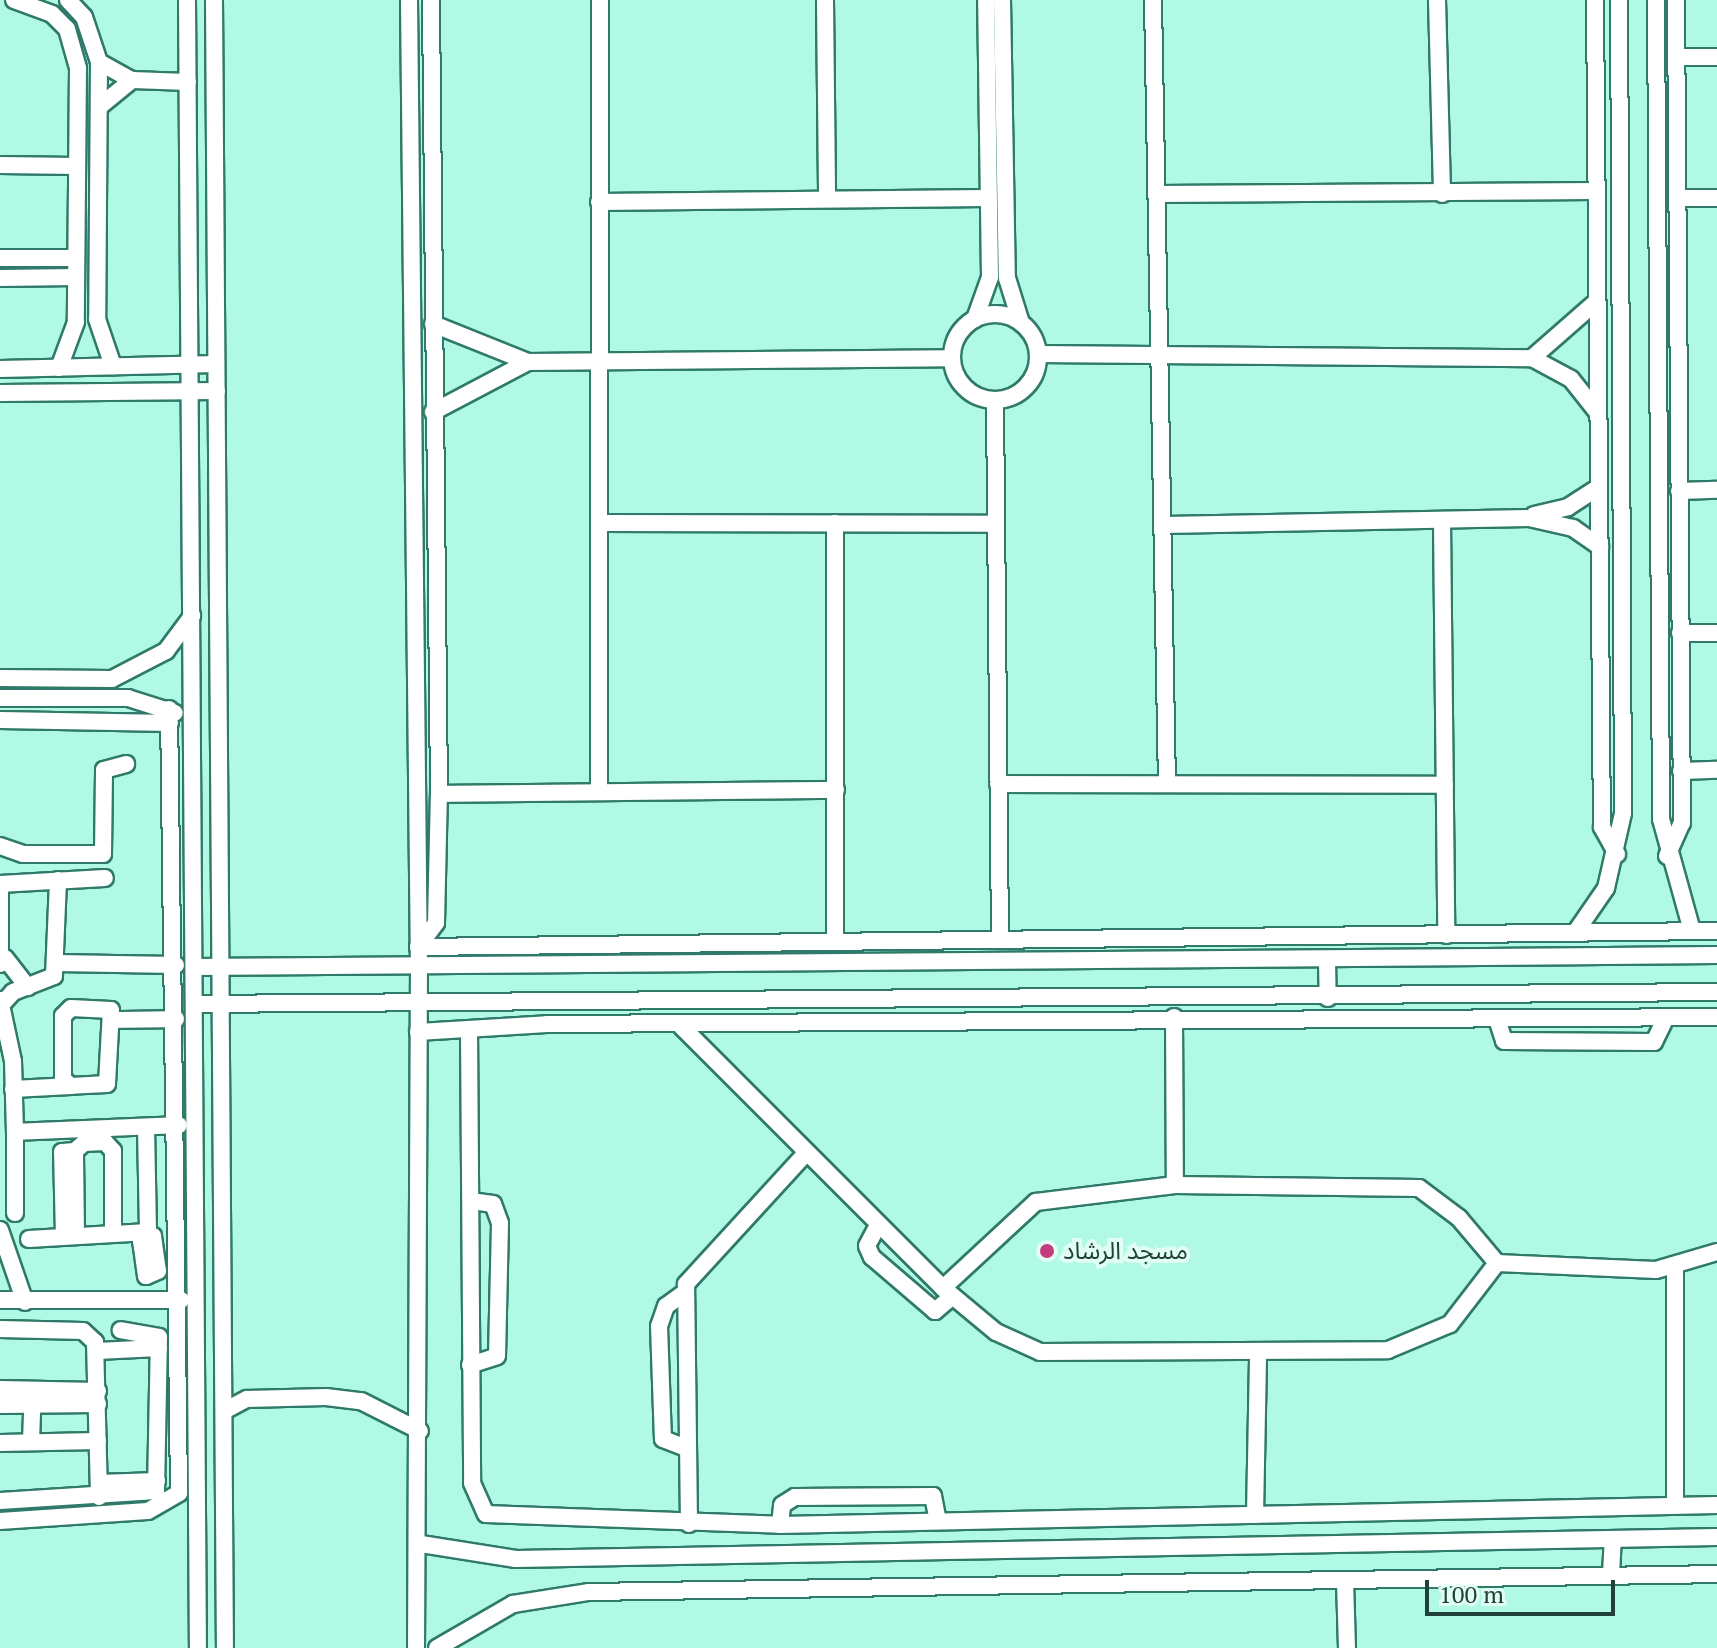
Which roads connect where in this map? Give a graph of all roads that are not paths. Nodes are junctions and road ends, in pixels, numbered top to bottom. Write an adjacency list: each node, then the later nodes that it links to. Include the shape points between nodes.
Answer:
1 (14, 0): 24 (street, via 52,14 75,48)
2 (68, 0): 19 (street, via 84,17)
3 (187, 0): 21 (street)
4 (214, 0): 48 (street)
5 (409, 0): 100 (street)
6 (431, 0): 40 (street)
7 (600, 0): 32 (street)
8 (825, 0): 28 (street)
9 (986, 0): 29 (street)
10 (1002, 0): 39 (street, via 1007,278)
11 (1153, 0): 26 (street)
12 (1437, 0): 27 (street)
13 (1595, 0): 25 (street)
14 (1619, 0): 88 (street)
15 (1656, 0): 89 (street, via 1659,750)
16 (1676, 0): 17 (street)
17 (1676, 57): 18 (street); 30 (street)
18 (1717, 57)
19 (99, 62): 20 (street); 22 (street)
20 (132, 80): 21 (street); 22 (street)
21 (188, 82): 47 (street)
22 (99, 107): 49 (street, via 97,319)
23 (0, 165): 24 (street)
24 (77, 166): 34 (street)
25 (1596, 191): 27 (street); 37 (street)
26 (1159, 194): 27 (street); 42 (street)
27 (1442, 194)
28 (827, 196): 29 (street); 32 (street)
29 (988, 198): 38 (street, via 989,288)
30 (1677, 198): 31 (street); 60 (street)
31 (1717, 198)
32 (599, 202): 46 (street)
33 (0, 258): 34 (street)
34 (76, 258): 35 (street)
35 (76, 277): 36 (street); 50 (street, via 76,322)
36 (0, 278)
37 (1597, 301): 44 (street); 57 (street)
38 (975, 319): 39 (street, via 998,314); 43 (street, via 957,335)
39 (1021, 323): 41 (street)
40 (433, 324): 45 (street); 56 (street)
41 (1038, 354): 42 (street); 55 (street, via 1026,387)
42 (1162, 355): 44 (street); 66 (street)
43 (951, 358): 46 (street); 55 (street, via 968,392)
44 (1532, 358): 57 (street, via 1571,379)
45 (528, 362): 46 (street); 56 (street)
46 (599, 362): 63 (street)
47 (190, 364): 48 (street); 49 (street); 52 (street)
48 (216, 364): 53 (street)
49 (113, 366): 50 (street)
50 (59, 368): 51 (street)
51 (0, 369)
52 (190, 391): 53 (street); 54 (street); 68 (street)
53 (217, 391): 107 (street)
54 (0, 393)
55 (995, 401): 65 (street)
56 (433, 412): 86 (street)
57 (1598, 414): 58 (street)
58 (1599, 487): 61 (street, via 1568,507); 67 (street)
59 (1717, 490): 60 (street)
60 (1679, 491): 69 (street)
61 (1529, 518): 62 (street); 67 (street, via 1573,528)
62 (1442, 521): 66 (street); 83 (street)
63 (599, 523): 64 (street); 85 (street)
64 (835, 523): 65 (street); 84 (street)
65 (996, 524): 81 (street)
66 (1165, 525): 82 (street)
67 (1600, 547): 88 (street, via 1602,827)
68 (193, 615): 72 (street, via 166,651); 77 (street)
69 (1680, 633): 70 (street); 80 (street)
70 (1717, 633)
71 (0, 678): 72 (street)
72 (112, 679): 74 (street)
73 (0, 698): 74 (street)
74 (112, 698): 75 (street)
75 (170, 716): 76 (street); 77 (street); 105 (street)
76 (0, 720)
77 (192, 727): 108 (street)
78 (126, 764): 87 (street, via 104,770 103,854 19,853)
79 (1717, 770): 80 (street)
80 (1681, 771): 89 (street, via 1682,823)
81 (998, 784): 82 (street); 98 (street)
82 (1167, 784): 83 (street)
83 (1445, 785): 97 (street)
84 (836, 790): 85 (street); 99 (street)
85 (599, 792): 86 (street)
86 (439, 794): 100 (street, via 436,923)
87 (0, 846)
88 (1617, 854): 96 (street)
89 (1667, 856): 94 (street)
90 (105, 878): 91 (street)
91 (58, 880): 92 (street); 104 (street)
92 (0, 884)
93 (0, 891): 103 (street)
94 (1692, 931): 95 (street); 96 (street)
95 (1717, 931)
96 (1575, 933): 97 (street)
97 (1446, 935): 98 (street)
98 (1000, 938): 99 (street)
99 (835, 942): 100 (street)
100 (418, 947): 106 (street)
101 (1717, 955): 102 (street)
102 (1327, 959): 106 (street); 111 (street)
103 (2, 961): 109 (street)
104 (56, 963): 105 (street); 109 (street, via 51,980)
105 (176, 965): 118 (street)
106 (419, 965): 107 (street); 115 (street)
107 (221, 966): 108 (street); 114 (street)
108 (195, 967): 113 (street)
109 (28, 987): 112 (street)
110 (1717, 992): 111 (street)
111 (1328, 998): 115 (street)
112 (1, 1002): 124 (street)
113 (194, 1004): 114 (street); 176 (street)
114 (222, 1004): 115 (street); 155 (street)
115 (418, 1004): 122 (street)
116 (1174, 1017): 117 (street); 120 (street); 129 (street)
117 (1717, 1017)
118 (176, 1019): 119 (street); 125 (street)
119 (113, 1020): 123 (street, via 112,1081); 123 (street, via 106,1008 71,1008 63,1016 63,1079)
120 (681, 1026): 121 (street); 128 (street)
121 (469, 1029): 122 (street); 130 (street)
122 (418, 1032): 156 (street)
123 (71, 1086): 124 (street)
124 (13, 1089): 127 (street)
125 (179, 1125): 126 (street); 143 (street)
126 (146, 1127): 127 (street); 134 (street, via 148,1234)
127 (15, 1132): 131 (street)
128 (805, 1154): 132 (street); 141 (street, via 698,1263)
129 (1175, 1185): 138 (street, via 1419,1188 1459,1218); 140 (street, via 1036,1202)
130 (472, 1201): 150 (street); 150 (street, via 500,1213 500,1254 497,1356)
131 (15, 1213)
132 (877, 1227): 140 (street); 140 (street, via 867,1246 872,1257 935,1311)
133 (0, 1230): 144 (street)
134 (113, 1234): 135 (street); 135 (street, via 111,1145 84,1143 62,1152)
135 (70, 1236): 136 (street)
136 (29, 1239)
137 (1717, 1252): 139 (street)
138 (1497, 1263): 139 (street); 149 (street, via 1475,1301 1421,1341 1388,1350)
139 (1675, 1268): 163 (street)
140 (948, 1292): 149 (street, via 996,1332 1040,1352)
141 (684, 1293): 160 (street); 160 (street, via 666,1306 659,1326 663,1439)
142 (0, 1300): 144 (street)
143 (181, 1300): 144 (street); 166 (street, via 179,1493 148,1511)
144 (25, 1302)
145 (0, 1329): 148 (street, via 83,1331)
146 (121, 1330): 147 (street, via 150,1330)
147 (159, 1348): 148 (street); 161 (street, via 157,1481)
148 (97, 1351): 152 (street)
149 (1258, 1355): 165 (street)
150 (470, 1365): 168 (street, via 472,1483 486,1514)
151 (0, 1389): 152 (street)
152 (98, 1398): 154 (street); 157 (street)
153 (0, 1405): 154 (street)
154 (32, 1405): 158 (street)
155 (224, 1411): 156 (street, via 247,1399 326,1397 361,1401); 177 (street)
156 (420, 1431): 172 (street)
157 (98, 1441): 158 (street); 161 (street)
158 (31, 1442): 159 (street)
159 (0, 1443)
160 (686, 1448): 168 (street)
161 (99, 1490): 162 (street)
162 (0, 1501)
163 (1675, 1505): 164 (street); 165 (street)
164 (1717, 1505)
165 (1255, 1515): 167 (street)
166 (0, 1521)
167 (938, 1521): 169 (street); 169 (street, via 933,1496 795,1497 782,1505)
168 (689, 1524): 169 (street)
169 (780, 1525)
170 (1717, 1537): 171 (street)
171 (1613, 1539): 172 (street, via 530,1559); 173 (street)
172 (421, 1544): 178 (street)
173 (1611, 1574): 174 (street); 175 (street)
174 (1717, 1574)
175 (1345, 1581): 179 (street, via 589,1592 513,1604); 180 (street)
176 (198, 1648)
177 (225, 1648)
178 (416, 1648)
179 (437, 1648)
180 (1347, 1648)

